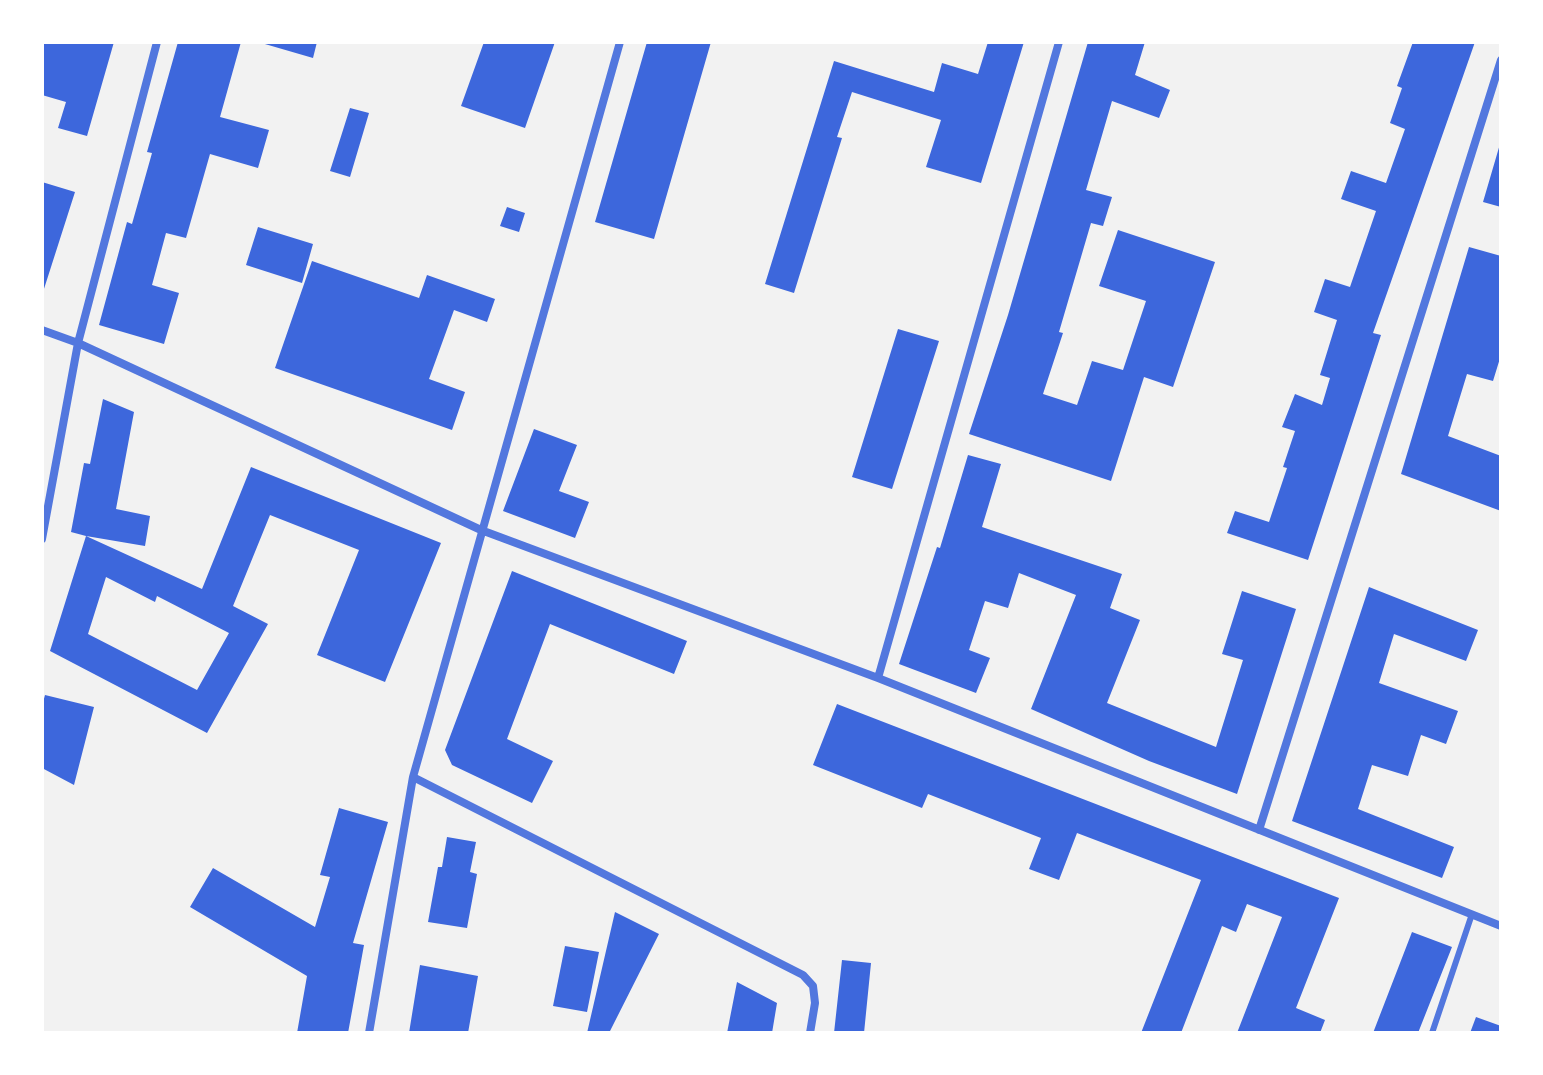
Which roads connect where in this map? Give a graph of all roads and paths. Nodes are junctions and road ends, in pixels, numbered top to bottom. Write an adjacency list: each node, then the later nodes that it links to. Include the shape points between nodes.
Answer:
1 (157, 42): 6 (street)
2 (620, 42): 7 (street)
3 (1059, 42): 9 (street)
4 (1501, 60): 11 (street)
5 (42, 330): 6 (street)
6 (78, 343): 7 (street); 8 (street)
7 (481, 530): 9 (street); 10 (street)
8 (42, 539)
9 (878, 678): 11 (street)
10 (413, 777): 14 (street); 15 (street, via 803,975 813,986)
11 (1259, 830): 12 (street)
12 (1472, 914): 13 (street); 16 (lane)
13 (1501, 926)
14 (369, 1033)
15 (810, 1033)
16 (1432, 1033)

